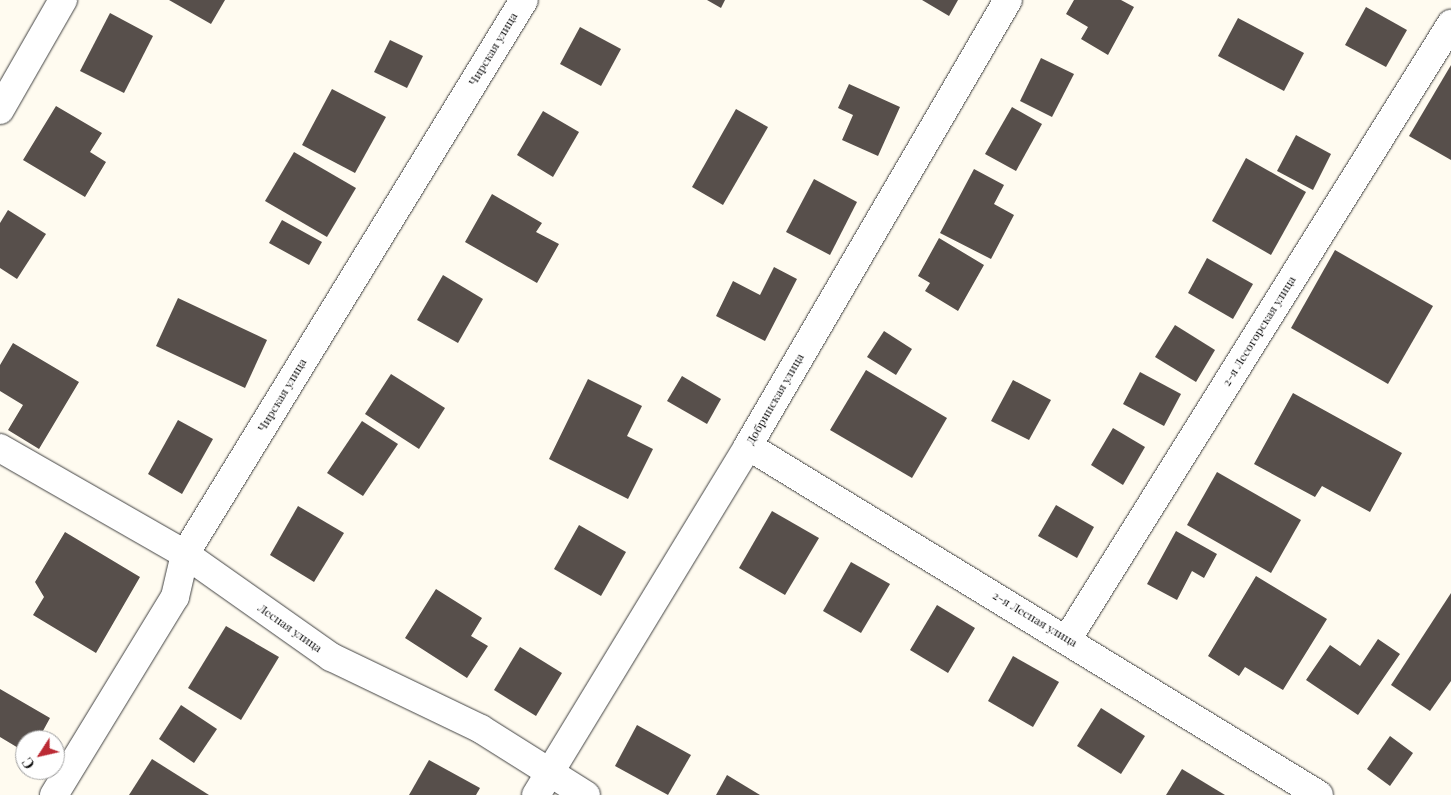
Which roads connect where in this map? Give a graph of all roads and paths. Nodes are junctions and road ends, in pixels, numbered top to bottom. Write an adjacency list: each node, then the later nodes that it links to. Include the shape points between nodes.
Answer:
1 (63, 0): 5 (street)
2 (524, 0): 8 (street, Чирская улица)
3 (1008, 0): 6 (street, Добринская улица)
4 (1451, 24): 9 (street, 2-я Лесогорская улица)
5 (0, 110)
6 (748, 446): 9 (street, 2-я Лесная улица); 10 (street, Добринская улица)
7 (0, 448): 8 (street, Лесная улица)
8 (185, 554): 10 (street, Лесная улица, via 331,657 481,729); 11 (street, Чирская улица, via 174,597)
9 (1068, 638): 13 (street, 2-я Лесная улица)
10 (543, 784): 12 (street, Лесная улица)
11 (54, 795)
12 (586, 795)
13 (1319, 795)

